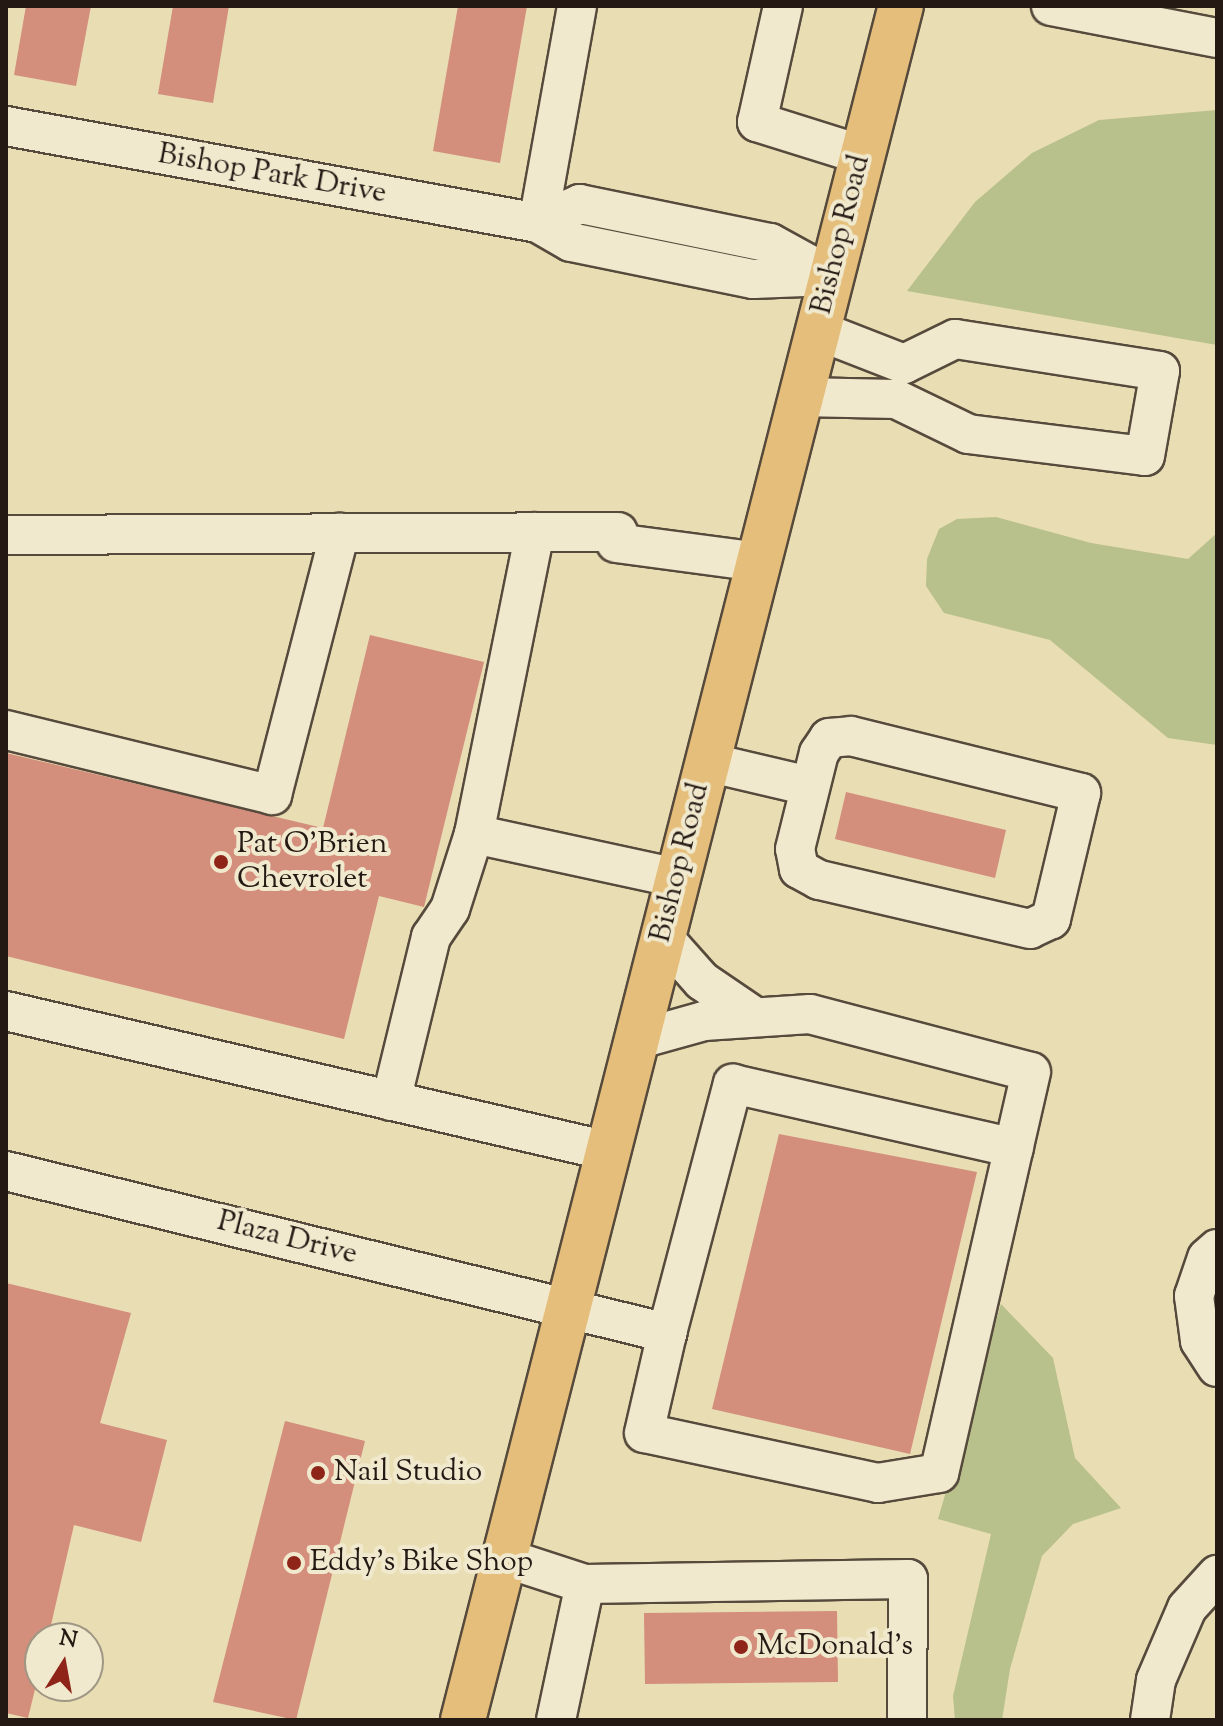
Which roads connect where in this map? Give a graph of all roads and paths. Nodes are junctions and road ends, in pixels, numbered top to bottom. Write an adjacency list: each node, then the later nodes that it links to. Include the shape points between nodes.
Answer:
1 (577, 6): 8 (street)
2 (783, 6): 7 (street, via 757,122)
3 (901, 6): 7 (main road, Bishop Road)
4 (1051, 6): 5 (street)
5 (1217, 38)
6 (6, 126): 8 (street, Bishop Park Drive)
7 (862, 155): 9 (main road, Bishop Road)
8 (538, 223): 9 (street, via 580,204 770,243)
9 (830, 276): 10 (main road, Bishop Road)
10 (817, 330): 11 (street); 12 (main road, Bishop Road)
11 (900, 382): 11 (street, via 968,434 1145,456 1160,371 955,339); 12 (street)
12 (800, 397): 16 (main road, Bishop Road)
13 (535, 532): 14 (street); 16 (street, via 617,538); 20 (street)
14 (340, 533): 15 (street); 17 (street, via 272,795)
15 (6, 535)
16 (758, 562): 18 (main road, Bishop Road)
17 (6, 730)
18 (707, 762): 19 (street); 21 (main road, Bishop Road)
19 (809, 786): 19 (street, via 795,849 799,869 819,880 1030,929 1051,919 1081,793 851,736 829,738)
20 (474, 834): 21 (street); 26 (street, via 450,909 431,937)
21 (677, 878): 22 (main road, Bishop Road)
22 (662, 936): 24 (street, via 702,981); 25 (main road, Bishop Road)
23 (6, 1011): 26 (street)
24 (752, 1015): 25 (street); 27 (street, via 810,1014 1031,1072)
25 (636, 1040): 28 (main road, Bishop Road)
26 (391, 1101): 28 (street)
27 (1014, 1148): 32 (street, via 733,1084); 32 (street, via 939,1473 878,1483 644,1433)
28 (608, 1151): 31 (main road, Bishop Road)
29 (6, 1171): 31 (street, Plaza Drive)
30 (1217, 1249): 33 (street, via 1207,1258 1194,1296 1200,1341)
31 (568, 1308): 32 (street, Plaza Drive); 34 (main road, Bishop Road)
32 (667, 1333)
33 (1217, 1367)
34 (505, 1558): 36 (street); 38 (main road, Bishop Road)
35 (1217, 1575): 37 (street)
36 (585, 1584): 39 (street); 40 (street, via 908,1579)
37 (1202, 1615): 41 (street, via 1156,1680)
38 (463, 1720)
39 (556, 1720)
40 (907, 1720)
41 (1150, 1720)

